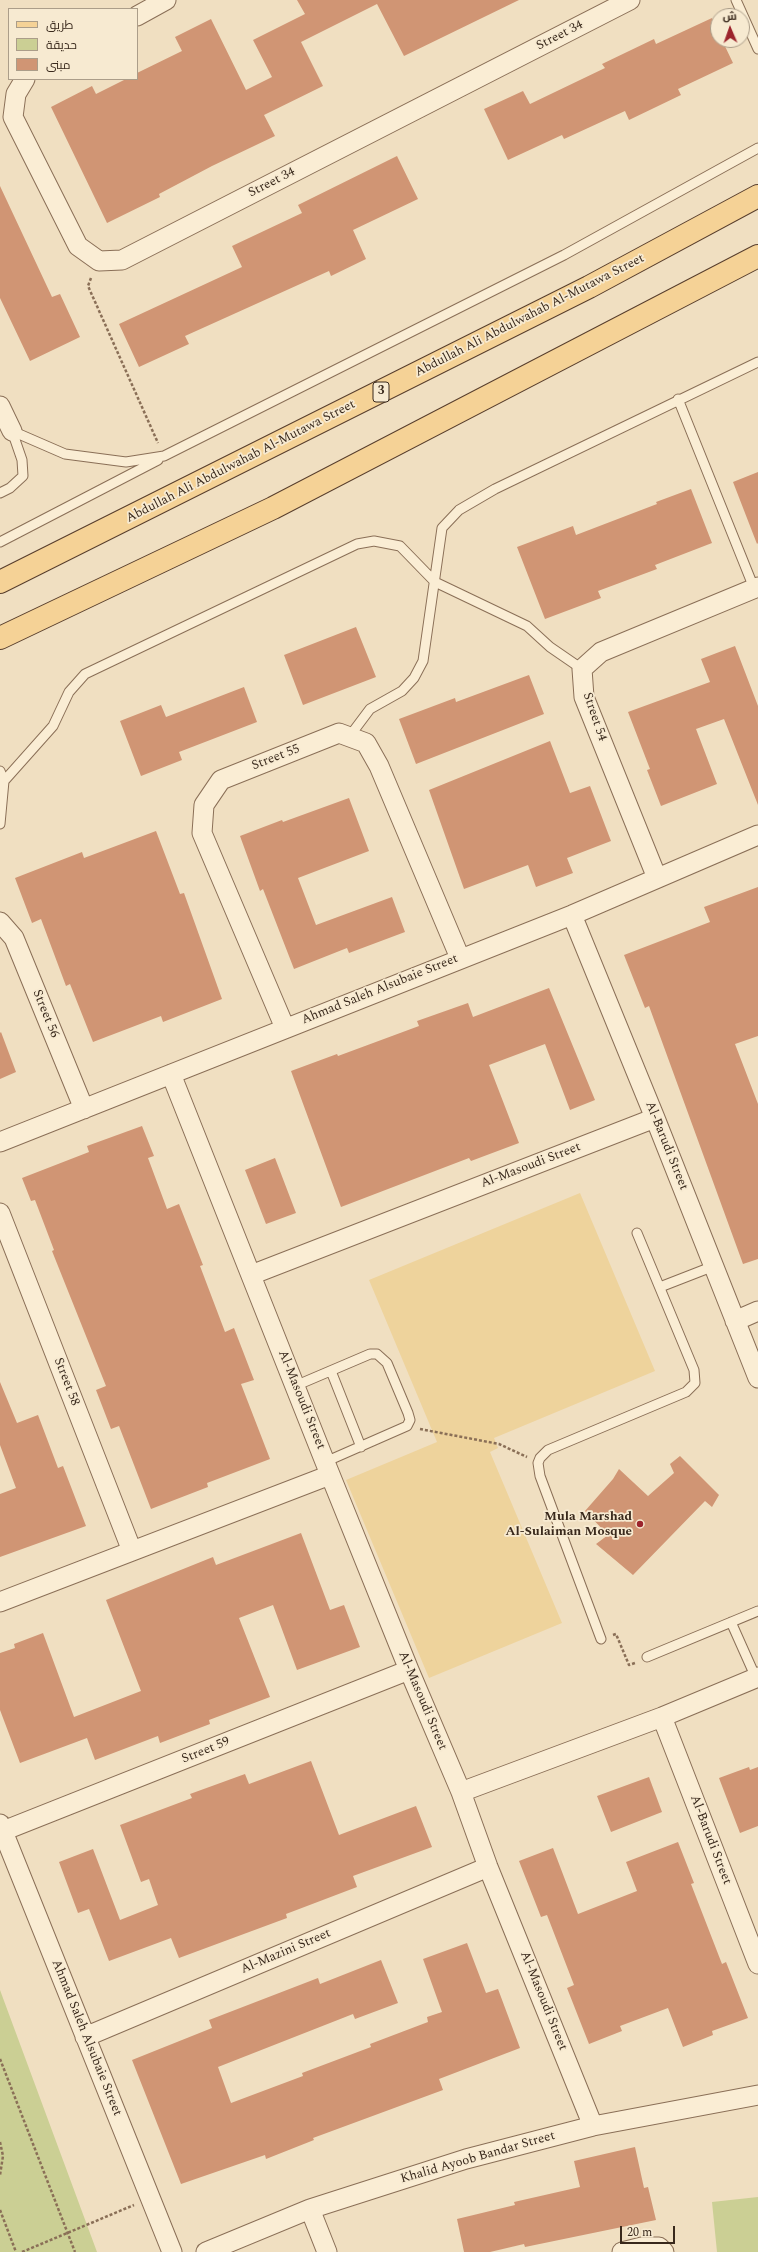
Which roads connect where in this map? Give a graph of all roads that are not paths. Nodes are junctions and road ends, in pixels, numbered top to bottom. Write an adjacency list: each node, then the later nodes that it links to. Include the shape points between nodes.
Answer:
1 (166, 0): 4 (street)
2 (630, 0): 7 (street, Street 34, via 122,260 99,261 78,246 13,117 16,94)
3 (736, 0): 5 (lane)
4 (138, 15)
5 (754, 30): 6 (lane)
6 (758, 49)
7 (24, 80)
8 (758, 148): 15 (lane, via 564,255)
9 (758, 196): 18 (main road, Abdullah Ali Abdulwahab Al-Mutawa Street / 3, via 589,287)
10 (758, 256): 21 (main road, via 273,508)
11 (758, 362): 12 (lane)
12 (678, 399): 19 (lane, via 495,489 459,510 442,528); 20 (lane)
13 (0, 406): 14 (street)
14 (12, 431): 15 (lane, via 65,454 126,462); 16 (lane, via 22,460 24,476)
15 (164, 456): 17 (lane)
16 (0, 493)
17 (0, 542)
18 (0, 582)
19 (435, 582): 22 (lane, via 527,626 550,647); 23 (lane, via 423,661 414,678 402,691 370,709); 25 (lane, via 400,546 374,541 357,544 85,674 70,692 53,726)
20 (756, 587): 22 (street, via 601,652)
21 (0, 638)
22 (582, 669): 28 (street, Street 54, via 584,697)
23 (349, 737): 31 (street, Street 55, via 366,743 379,766); 32 (street, Street 55, via 339,734 221,780 204,805 202,833)
24 (0, 771): 25 (lane)
25 (4, 781): 26 (lane)
26 (0, 824)
27 (758, 835): 28 (street, Ahmad Saleh Alsubaie Street)
28 (656, 878): 29 (street, Ahmad Saleh Alsubaie Street)
29 (572, 915): 31 (street, Ahmad Saleh Alsubaie Street); 35 (street, Al-Barudi Street)
30 (0, 922): 34 (street, Street 56, via 14,938)
31 (460, 958): 32 (street, Ahmad Saleh Alsubaie Street)
32 (285, 1028): 33 (street, Ahmad Saleh Alsubaie Street)
33 (171, 1074): 34 (street, Ahmad Saleh Alsubaie Street); 40 (street, Al-Masoudi Street)
34 (84, 1109): 36 (street, Ahmad Saleh Alsubaie Street)
35 (655, 1118): 39 (street, Al-Barudi Street); 40 (street, Al-Masoudi Street)
36 (0, 1142)
37 (0, 1213): 49 (street, Street 58)
38 (637, 1233): 41 (lane)
39 (714, 1266): 41 (lane); 43 (street, Al-Barudi Street)
40 (251, 1275): 46 (street, Al-Masoudi Street)
41 (660, 1287): 53 (lane, via 696,1376 693,1387 548,1450 538,1463 540,1476)
42 (758, 1311): 43 (street)
43 (735, 1321): 45 (street, Al-Barudi Street)
44 (331, 1370): 46 (lane); 47 (lane); 47 (lane, via 370,1354 377,1354 387,1363 408,1413 410,1420 407,1426)
45 (758, 1378)
46 (295, 1386): 48 (street, Al-Masoudi Street)
47 (361, 1447): 48 (lane)
48 (328, 1469): 49 (street); 55 (street, Al-Masoudi Street)
49 (132, 1551): 50 (street)
50 (0, 1602)
51 (758, 1611): 52 (lane)
52 (731, 1622): 54 (lane); 56 (lane)
53 (601, 1639)
54 (647, 1658)
55 (409, 1670): 58 (street, Al-Masoudi Street); 59 (street, Street 59)
56 (757, 1677): 57 (street)
57 (662, 1717): 58 (street); 61 (street, Al-Barudi Street)
58 (461, 1792): 60 (street, Al-Masoudi Street)
59 (2, 1827): 62 (street, Ahmad Saleh Alsubaie Street)
60 (488, 1867): 62 (street, Al-Mazini Street); 64 (street, Al-Masoudi Street)
61 (758, 1964)
62 (85, 2036): 66 (street, Ahmad Saleh Alsubaie Street)
63 (758, 2095): 64 (street, Khalid Ayoob Bandar Street)
64 (593, 2126): 65 (street, Khalid Ayoob Bandar Street, via 466,2159)
65 (310, 2208): 67 (street, Khalid Ayoob Bandar Street); 68 (street)
66 (172, 2252)
67 (206, 2252)
68 (327, 2252)
69 (622, 2252): 70 (street, via 642,2247 659,2247)
70 (664, 2252)

